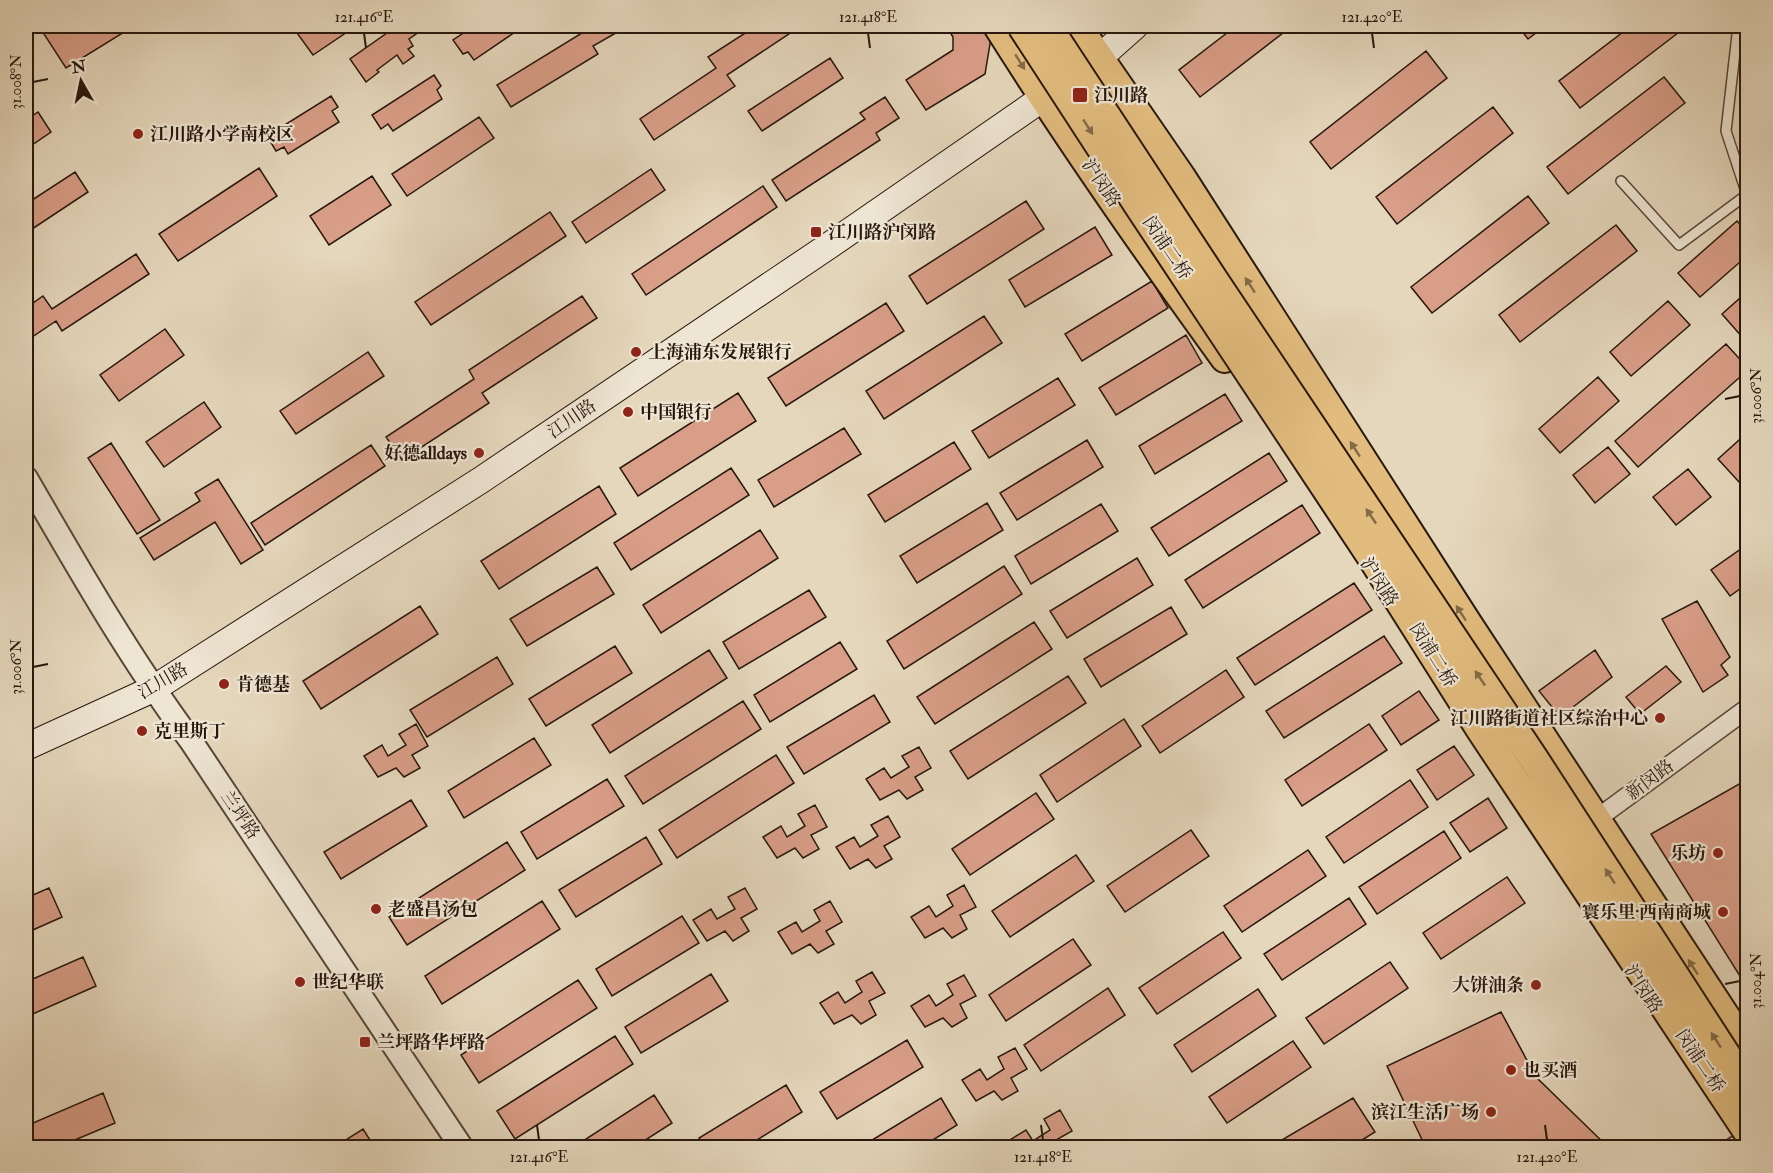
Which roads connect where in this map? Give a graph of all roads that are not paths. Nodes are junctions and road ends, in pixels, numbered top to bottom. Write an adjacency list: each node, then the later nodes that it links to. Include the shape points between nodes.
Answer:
1 (998, 26): 8 (main road, 沪闵路, one-way to 8)
2 (1022, 26): 19 (main road, 闵浦二桥, one-way to 19, bridge, via 1371,556)
3 (1047, 26): 18 (main road, 闵浦二桥, one-way to 3, bridge, via 1534,759)
4 (1077, 26): 7 (main road)
5 (1135, 26): 7 (main road, 江川路)
6 (1738, 26): 10 (lane, via 1726,131)
7 (1099, 58): 8 (main road, 江川路); 15 (main road, one-way to 7, via 1181,177)
8 (1043, 98): 12 (main road, 江川路, via 481,480); 16 (main road, 沪闵路, via 1357,548)
9 (1621, 181): 10 (lane, via 1679,245)
10 (1746, 197)
11 (26, 478): 12 (street, 兰坪路)
12 (153, 689): 14 (main road, 江川路); 20 (street, 兰坪路)
13 (1748, 708): 15 (street, 新闵路)
14 (26, 747)
15 (1596, 820): 16 (street, 新闵路); 17 (main road, one-way to 15)
16 (1552, 851): 19 (main road, 沪闵路)
17 (1748, 1051)
18 (1748, 1089)
19 (1744, 1143)
20 (462, 1148)

